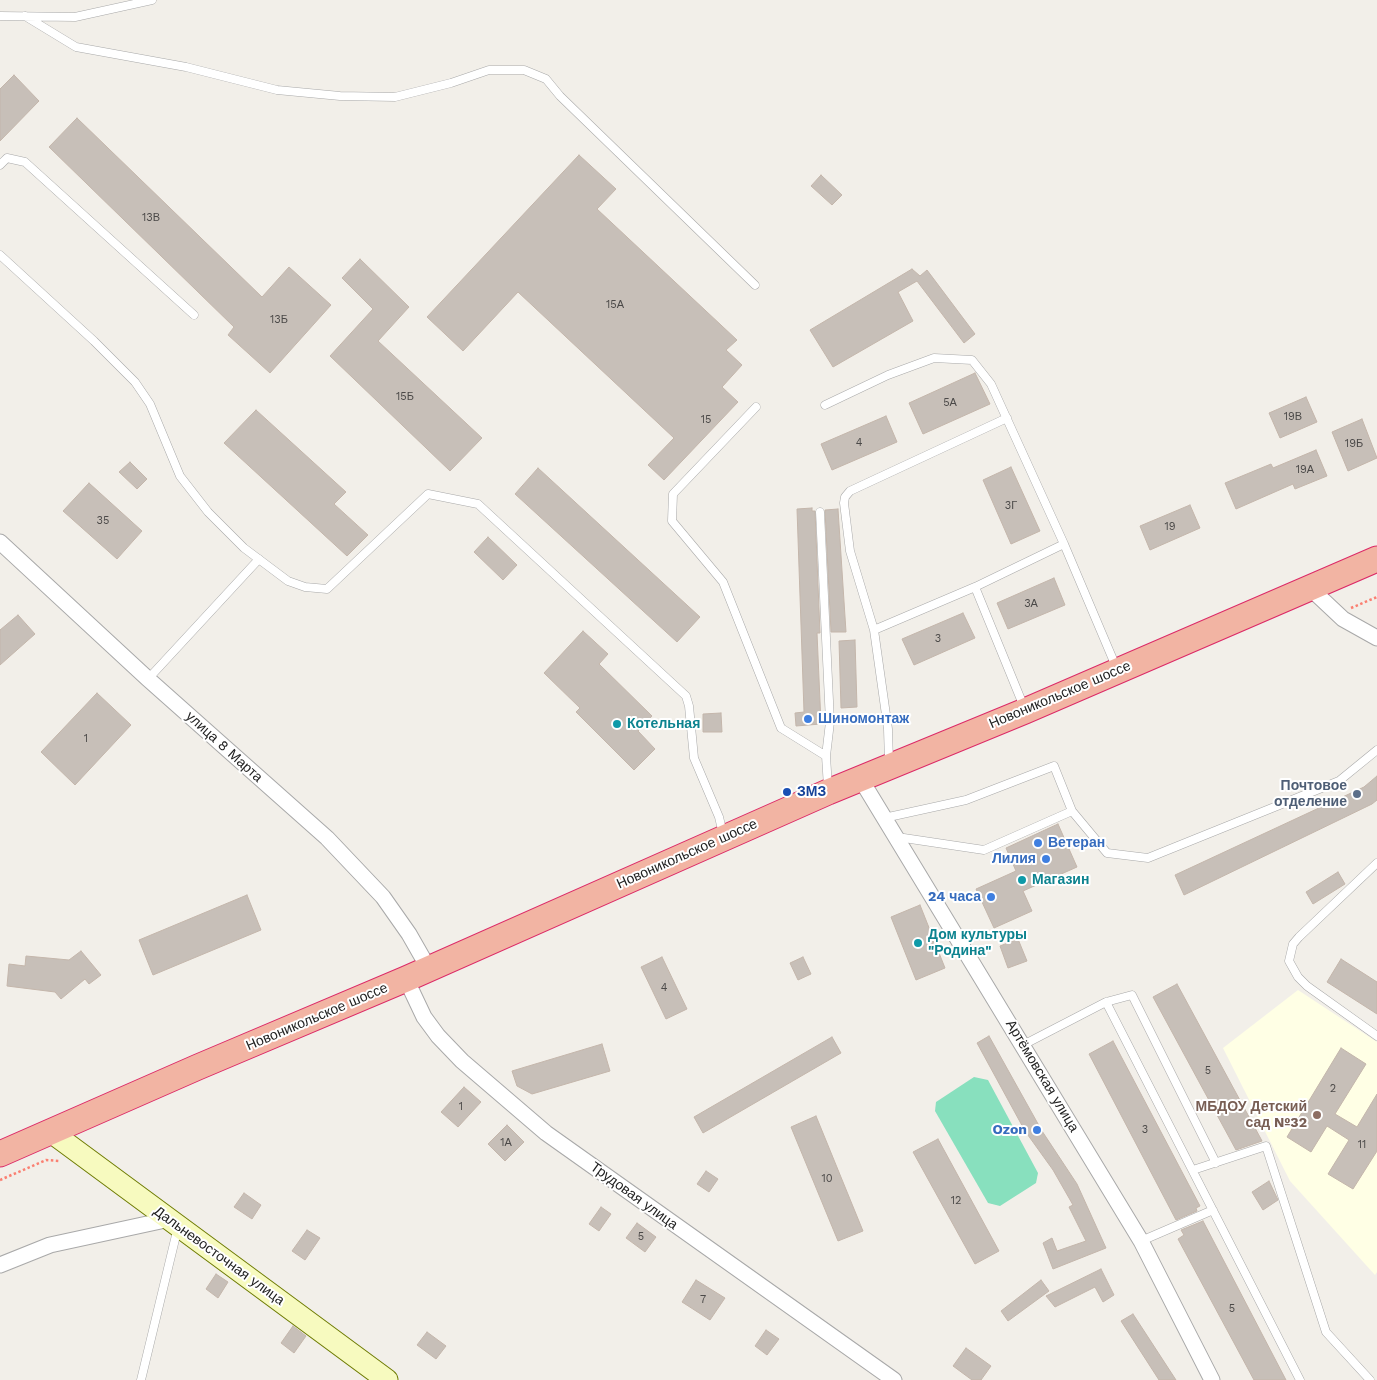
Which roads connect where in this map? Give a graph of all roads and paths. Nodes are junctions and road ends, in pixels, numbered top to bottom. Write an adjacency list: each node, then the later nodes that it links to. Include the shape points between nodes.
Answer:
1 (152, 0): 3 (lane, via 75,17)
2 (0, 16): 3 (lane)
3 (25, 16): 6 (lane, via 76,47 186,67 276,90 395,97 489,70 524,70 546,79)
4 (0, 165): 7 (lane, via 7,158 25,162)
5 (0, 255): 14 (lane, via 135,382 150,404 180,476 208,512)
6 (755, 285)
7 (194, 315)
8 (825, 404): 10 (lane, via 888,374 934,358 954,357 972,360 991,384)
9 (756, 407): 26 (lane, via 673,494 672,520 722,582 781,728)
10 (1007, 418): 13 (lane); 20 (lane, via 847,494 844,503 850,551)
11 (820, 512): 26 (lane, via 830,722)
12 (0, 542): 23 (street, улица 8 Марта)
13 (1064, 544): 16 (lane); 22 (lane)
14 (259, 559): 23 (lane); 33 (lane, via 288,581 327,589 428,494 478,504 686,696 694,758)
15 (1377, 559): 17 (highway, Новоникольское шоссе)
16 (975, 587): 20 (lane); 24 (lane)
17 (1310, 588): 19 (street); 22 (highway, Новоникольское шоссе)
18 (1377, 597): 19 (path)
19 (1337, 614): 21 (street)
20 (874, 630): 27 (lane, via 888,729)
21 (1377, 638)
22 (1117, 670): 24 (highway, Новоникольское шоссе)
23 (148, 679): 35 (street, улица 8 Марта, via 327,838 383,897)
24 (1025, 711): 27 (highway, Новоникольское шоссе)
25 (1377, 750): 30 (lane, via 1339,781 1148,858 1106,853)
26 (826, 756): 29 (lane)
27 (889, 766): 28 (highway, Новоникольское шоссе)
28 (860, 778): 29 (highway, Новоникольское шоссе); 31 (street, Артёмовская улица)
29 (828, 792): 33 (highway, Новоникольское шоссе)
30 (1072, 811): 31 (lane, via 1054,766 966,800); 32 (lane, via 984,850)
31 (884, 818): 32 (street, Артёмовская улица)
32 (895, 836): 39 (street, Артёмовская улица)
33 (724, 838): 35 (highway, Новоникольское шоссе)
34 (1377, 863): 38 (lane, via 1299,936 1293,944 1289,961 1307,986)
35 (429, 969): 36 (highway, Новоникольское шоссе)
36 (406, 979): 40 (highway, Новоникольское шоссе); 52 (street, Трудовая улица, via 424,1017 438,1036 462,1061 546,1133)
37 (1106, 1002): 39 (lane); 43 (lane, via 1132,995); 44 (lane)
38 (1377, 1036)
39 (1023, 1045): 48 (street, Артёмовская улица)
40 (51, 1132): 41 (highway, Новоникольское шоссе); 47 (main road, Дальневосточная улица)
41 (0, 1154)
42 (64, 1163): 45 (path, via 46,1160)
43 (1216, 1163): 44 (lane); 55 (lane, via 1266,1146 1326,1332)
44 (1193, 1170): 46 (lane)
45 (0, 1180)
46 (1213, 1210): 48 (lane); 54 (lane)
47 (174, 1222): 49 (street, via 50,1246); 50 (lane); 51 (main road, Дальневосточная улица)
48 (1141, 1241): 53 (street, Артёмовская улица)
49 (0, 1265)
50 (141, 1380)
51 (387, 1380)
52 (894, 1380)
53 (1212, 1380)
54 (1300, 1380)
55 (1370, 1380)

